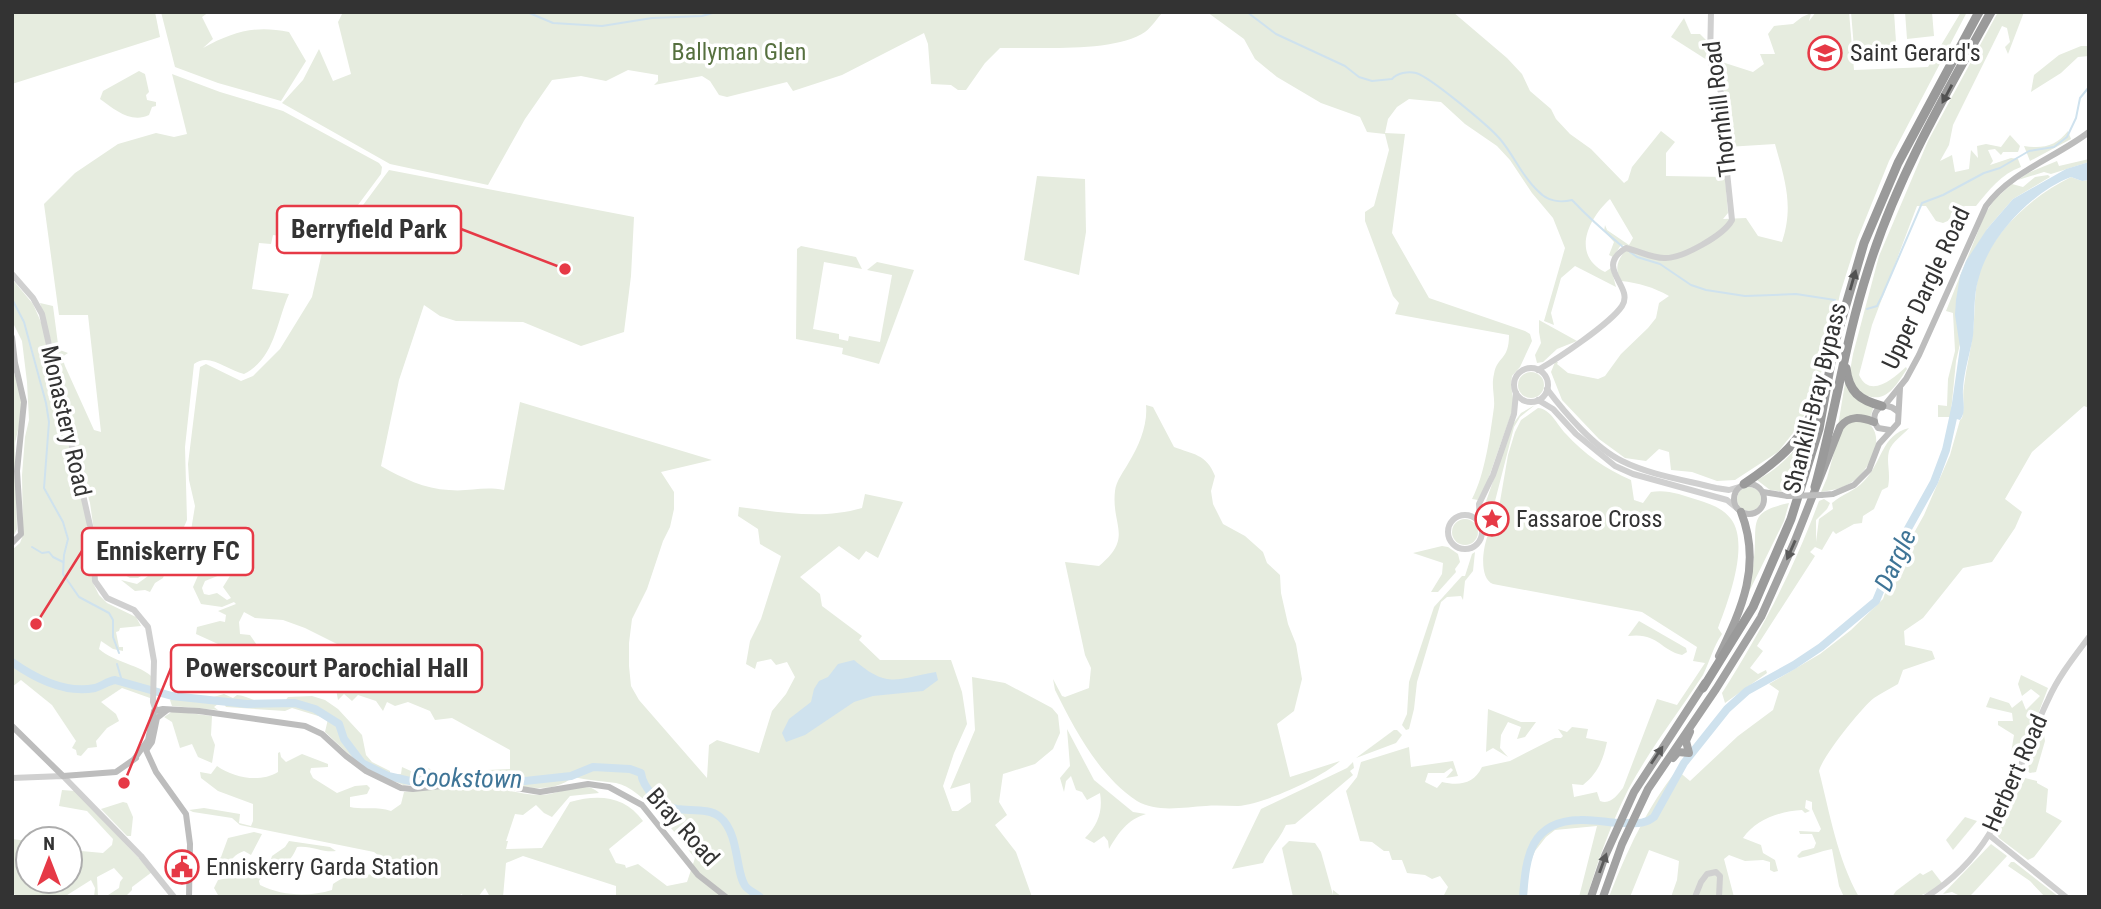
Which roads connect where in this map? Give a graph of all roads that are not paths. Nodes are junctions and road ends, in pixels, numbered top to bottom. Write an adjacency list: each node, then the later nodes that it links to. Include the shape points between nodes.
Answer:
1 (1711, 12): 9 (street, Thornhill Road, via 1710,60 1725,104 1732,220 1718,234 1675,257 1623,250 1613,265 1624,292 1621,307)
2 (1979, 12): 7 (highway, Shankill-Bray Bypass, one-way to 2, via 1864,243 1888,186)
3 (1991, 12): 8 (highway, Shankill-Bray Bypass, one-way to 8, via 1890,207 1868,269)
4 (2089, 132): 12 (main road, Upper Dargle Road, via 1994,194)
5 (12, 274): 36 (street, Monastery Road, via 42,314 91,530 94,581 107,598 134,610 145,621 152,644)
6 (12, 337): 32 (main road, via 24,402 17,471 21,534)
7 (1835, 346): 23 (highway, via 1804,431 1782,457); 35 (highway, Shankill-Bray Bypass, via 1819,429 1787,530 1753,607)
8 (1845, 360): 17 (highway, via 1853,391); 24 (highway, Shankill-Bray Bypass)
9 (1550, 363): 10 (street, Thornhill Road); 11 (street)
10 (1538, 370): 11 (street); 14 (street, via 1518,375)
11 (1546, 377): 13 (street)
12 (1900, 388): 17 (main road, Upper Dargle Road); 18 (main road, Upper Dargle Road)
13 (1548, 389): 15 (street); 23 (street, via 1601,447 1619,459 1729,491)
14 (1516, 393): 16 (street); 19 (street)
15 (1538, 400): 16 (street); 29 (street, via 1615,466 1727,500)
16 (1530, 402): 19 (street)
17 (1883, 406): 18 (main road); 20 (main road, via 1874,413)
18 (1897, 411): 21 (main road, via 1898,421)
19 (1514, 414): 28 (street)
20 (1876, 425): 21 (main road, via 1885,431); 22 (main road); 24 (highway, via 1857,418 1842,424)
21 (1892, 429): 22 (main road)
22 (1879, 444): 24 (main road, via 1869,470 1854,485 1833,494)
23 (1742, 486): 25 (main road, via 1753,484); 29 (main road, via 1734,496)
24 (1818, 491): 26 (main road, bridge); 34 (highway, Shankill-Bray Bypass, one-way to 34, via 1760,617)
25 (1763, 492): 26 (main road); 27 (main road)
26 (1788, 496): 27 (main road)
27 (1764, 502): 29 (main road, via 1755,513)
28 (1479, 504): 30 (street); 31 (street)
29 (1740, 511): 35 (highway, via 1750,539 1749,574 1737,619)
30 (1461, 516): 31 (street); 31 (street, via 1449,529 1451,540 1460,548 1479,541)
31 (1480, 522)
32 (12, 543)
33 (2089, 637): 42 (street, Herbert Road, via 2052,691 2010,796)
34 (1733, 663): 41 (highway, Shankill-Bray Bypass); 41 (highway, via 1729,676 1686,738 1689,753 1676,753)
35 (1703, 688): 46 (highway, Shankill-Bray Bypass, one-way to 35, via 1624,814 1652,762)
36 (156, 713): 38 (main road); 45 (main road, Bray Road, via 170,709 314,729 366,771 401,788 470,783 540,792 588,784 609,788 642,805 698,875)
37 (12, 726): 39 (main road)
38 (145, 748): 39 (main road, via 110,773); 44 (main road, via 186,814)
39 (63, 776): 40 (street); 43 (street)
40 (12, 778)
41 (1640, 806): 47 (highway, Shankill-Bray Bypass)
42 (1989, 835): 50 (street, Herbert Road); 51 (street)
43 (174, 897)
44 (188, 897)
45 (726, 897)
46 (1591, 897)
47 (1603, 897)
48 (1695, 897): 49 (street, via 1707,874 1716,872)
49 (1719, 897)
50 (1926, 897)
51 (2066, 897)

